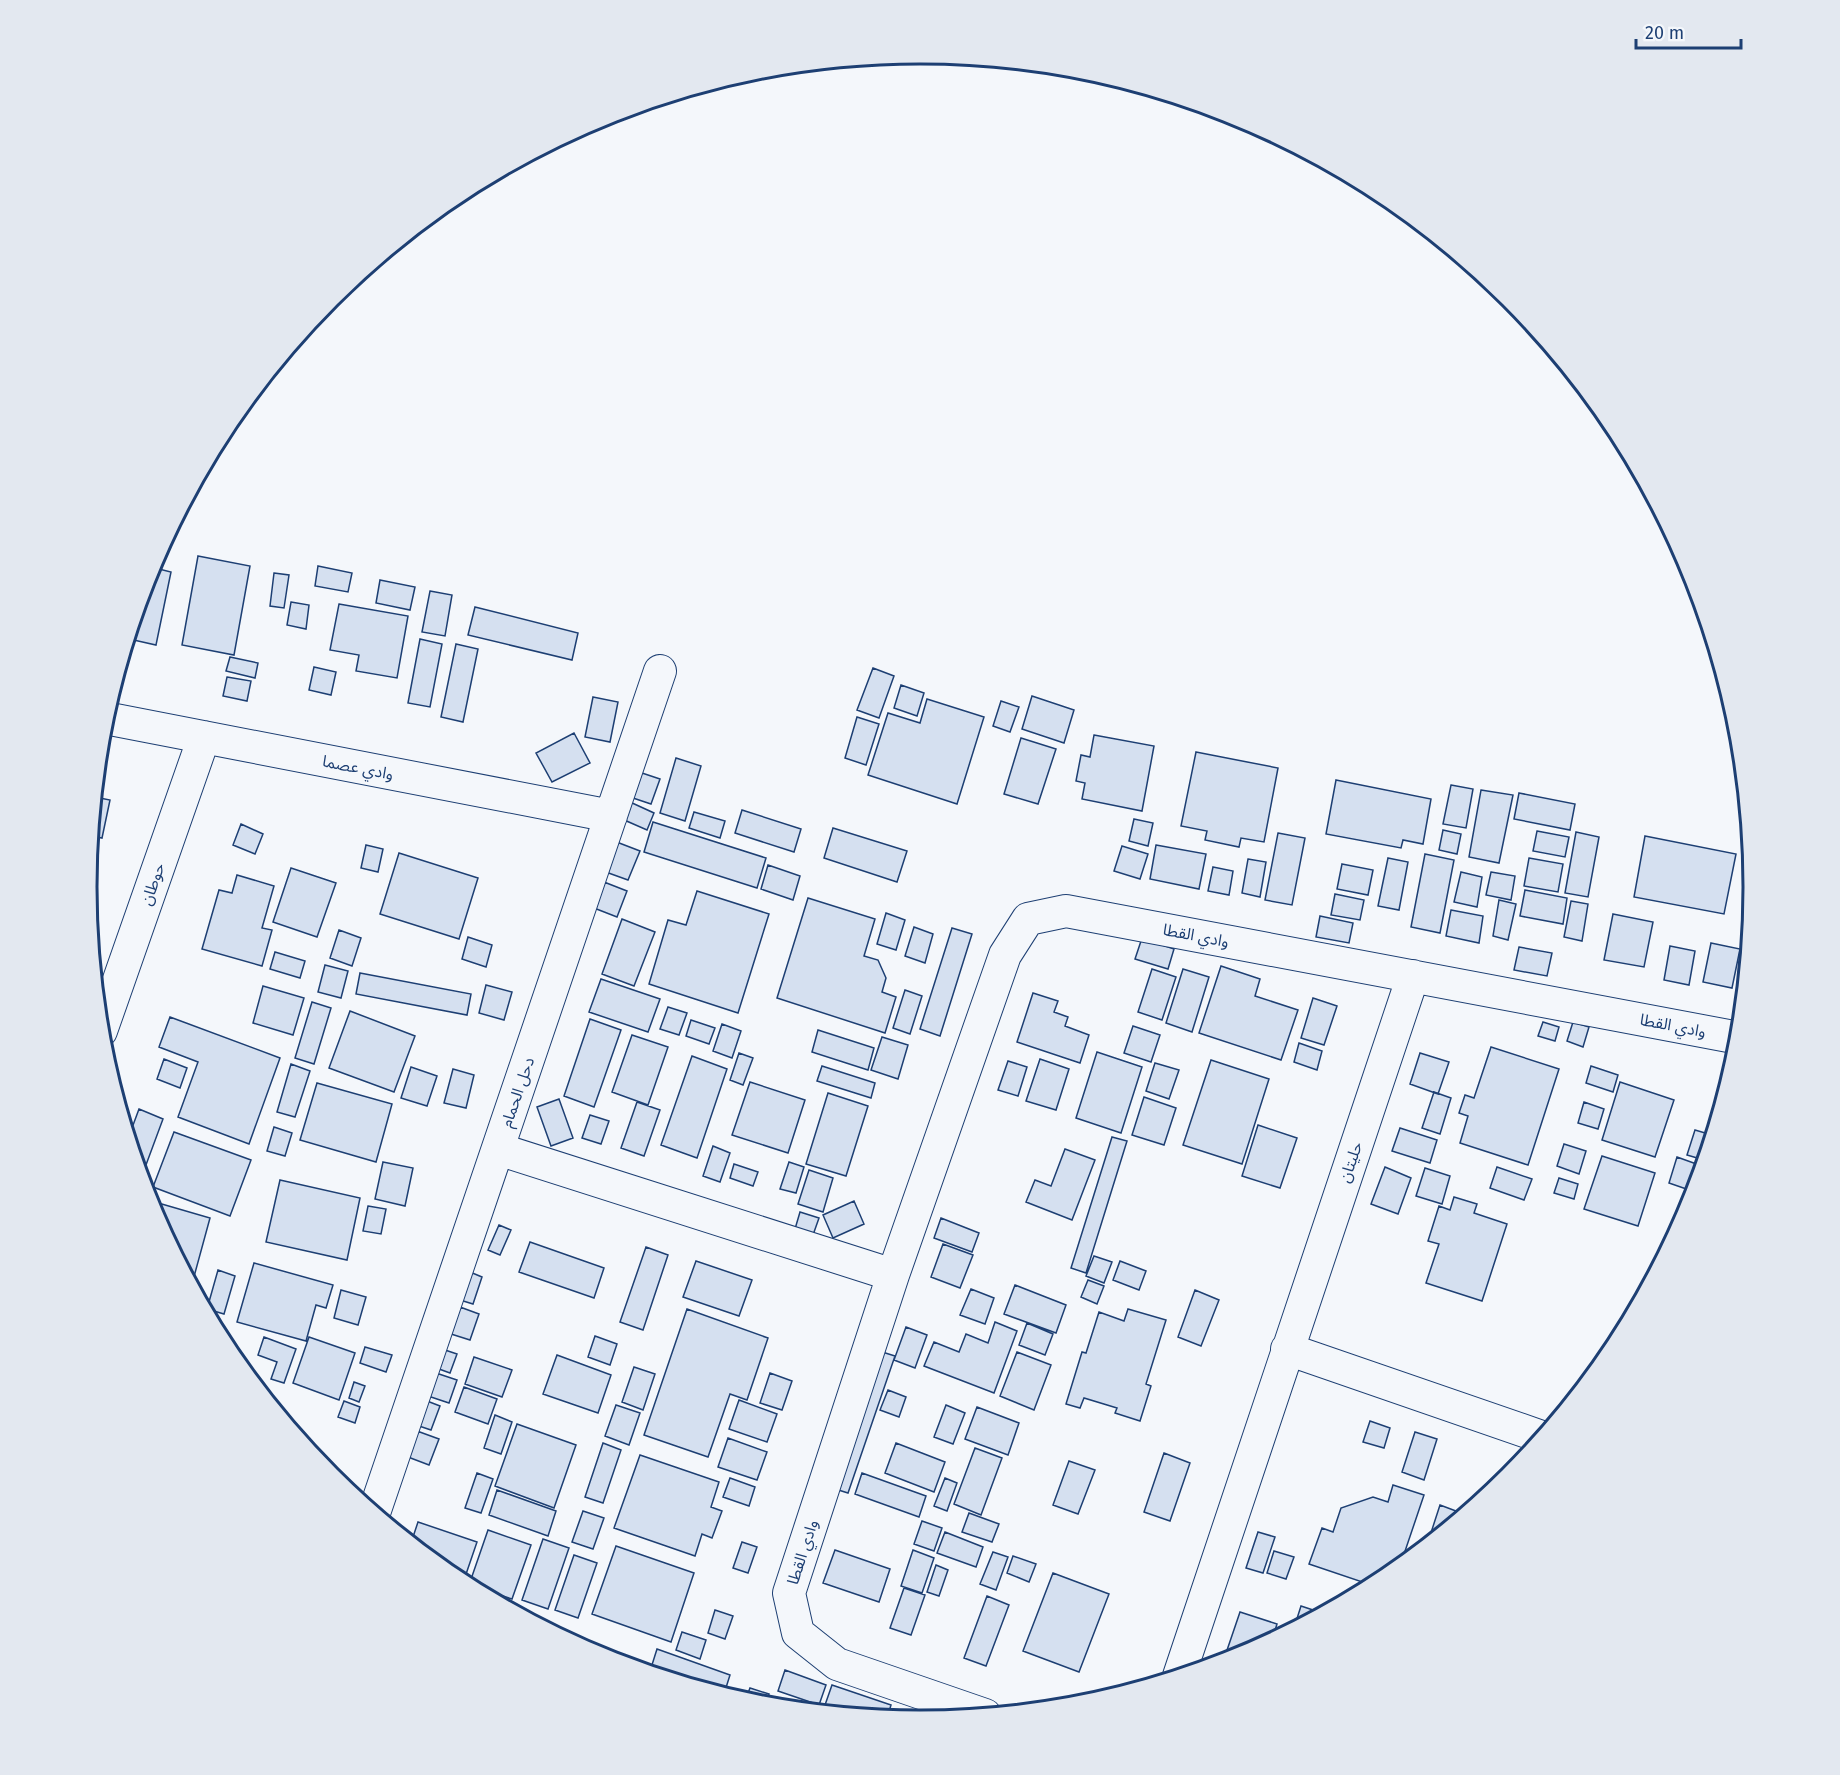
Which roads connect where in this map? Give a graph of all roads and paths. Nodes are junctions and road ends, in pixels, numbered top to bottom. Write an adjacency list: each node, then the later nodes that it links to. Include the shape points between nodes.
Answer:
1 (660, 671): 4 (street, دحل الحمام)
2 (115, 720): 3 (street, وادي عصما)
3 (204, 737): 4 (street, وادي عصما); 6 (street, حوطان)
4 (611, 816): 8 (street, دحل الحمام)
5 (1413, 976): 7 (street, وادي القطا); 9 (street, وادي القطا, via 1066,911 1028,919 1005,956); 10 (street, حليتان)
6 (107, 1011)
7 (1729, 1036)
8 (498, 1149): 9 (street); 12 (street, دحل الحمام)
9 (893, 1275): 14 (street, وادي القطا, via 789,1593 798,1633 837,1664)
10 (1287, 1349): 11 (street); 13 (street, حليتان)
11 (1535, 1434)
12 (377, 1506)
13 (1182, 1668)
14 (970, 1709)

